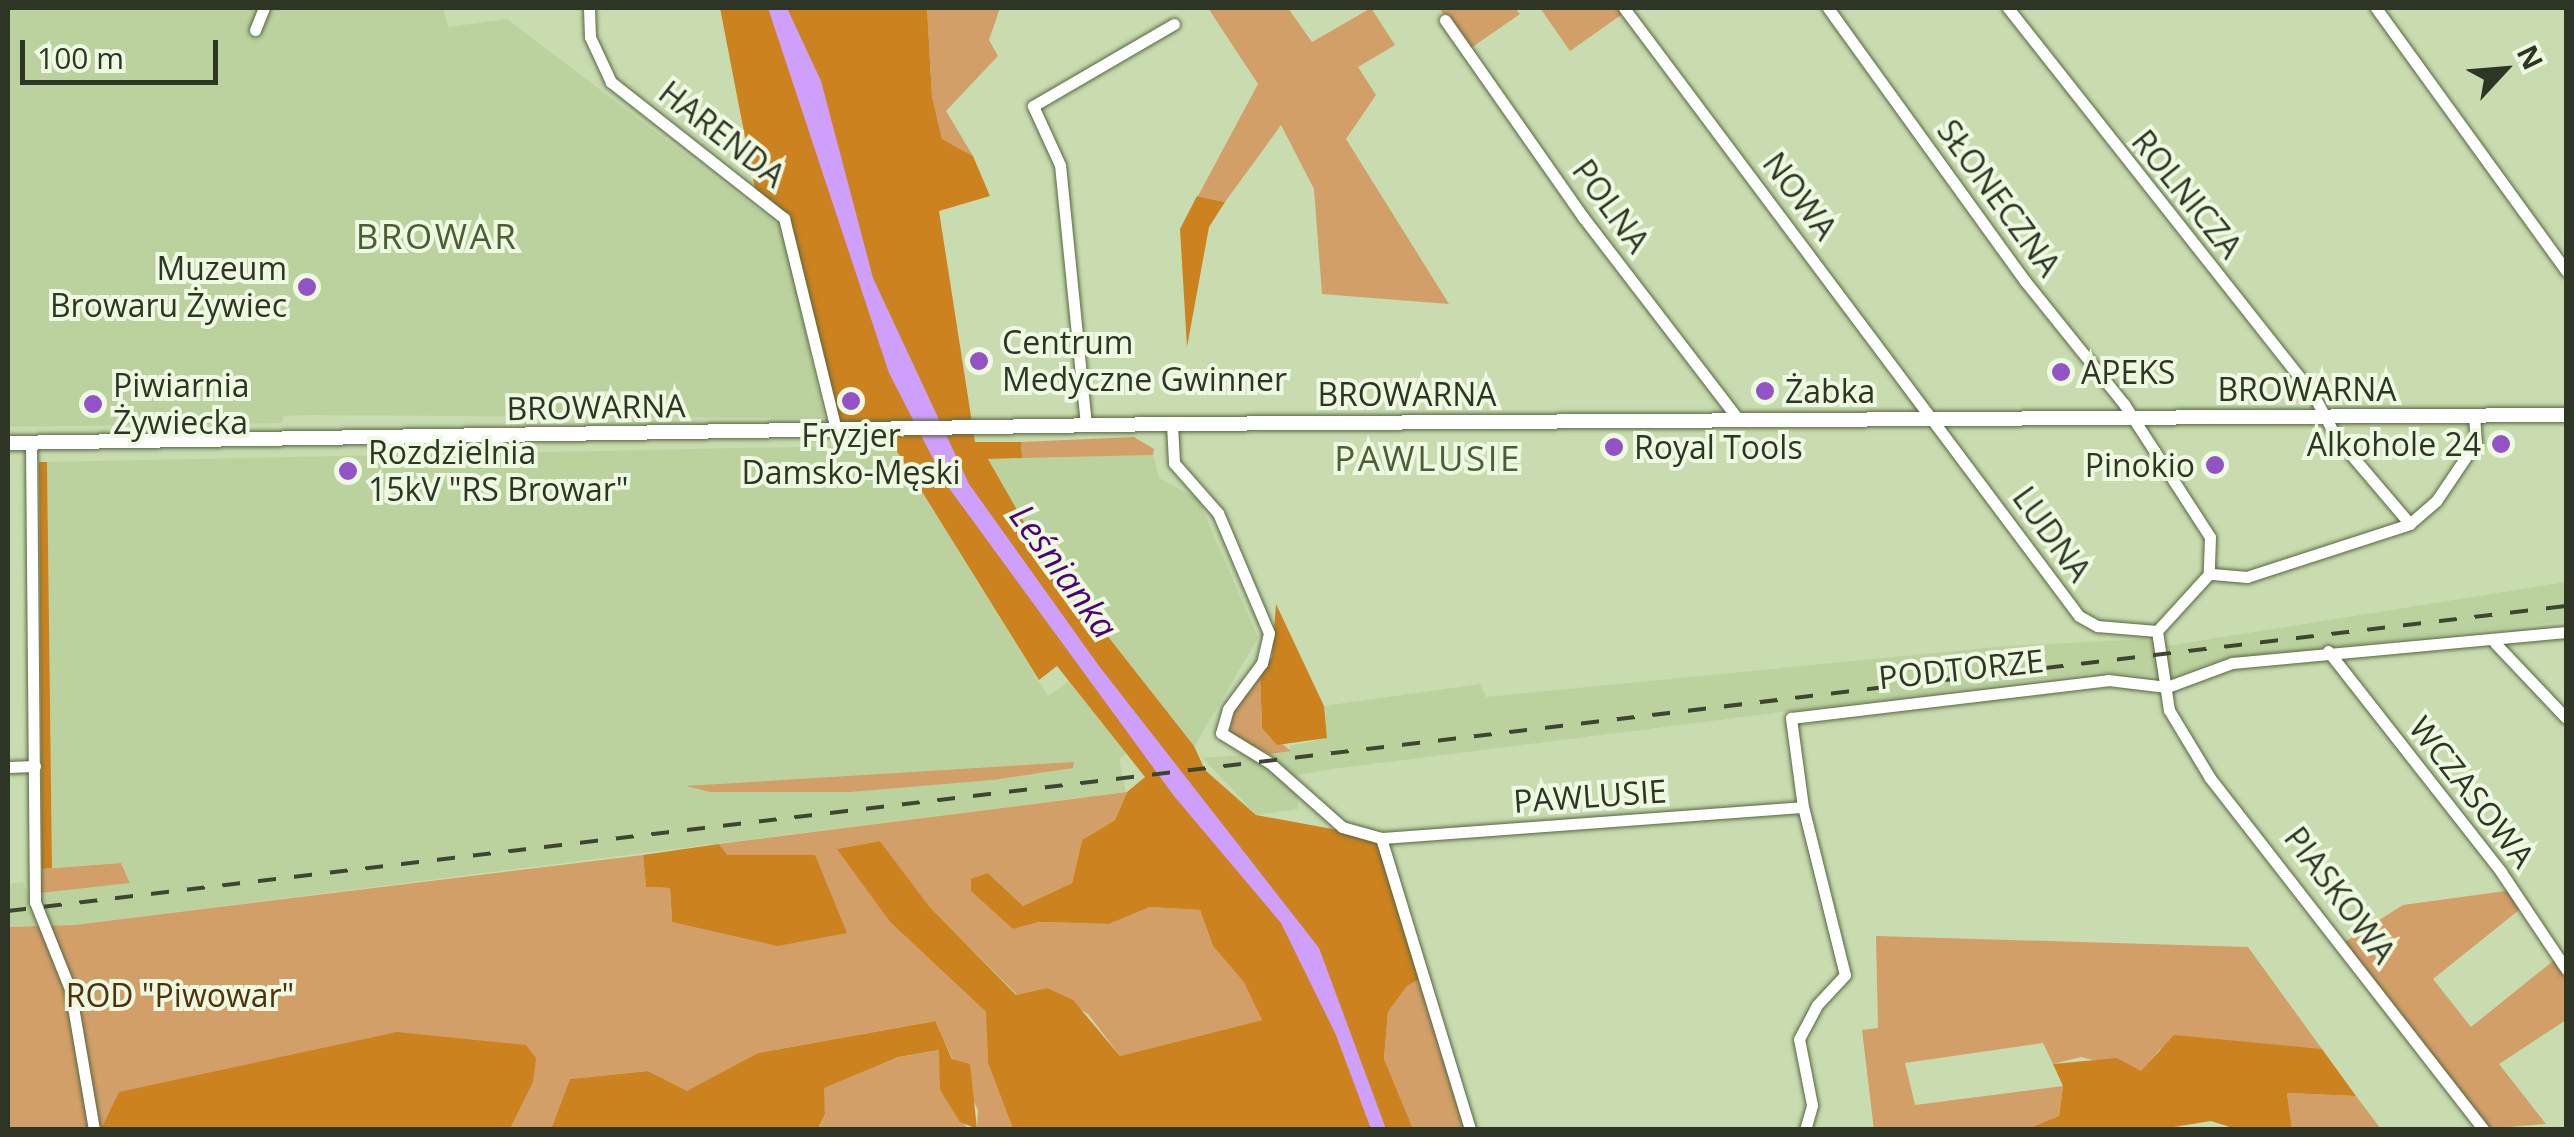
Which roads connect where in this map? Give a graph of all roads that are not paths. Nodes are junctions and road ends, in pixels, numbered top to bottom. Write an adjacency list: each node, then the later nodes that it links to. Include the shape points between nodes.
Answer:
1 (264, 8): 9 (street)
2 (588, 8): 19 (street, HARENDA, via 590,37 612,82 784,218)
3 (1624, 8): 15 (street, NOWA)
4 (1828, 8): 14 (street, SŁONECZNA)
5 (2008, 8): 13 (street, ROLNICZA)
6 (2376, 8): 10 (street)
7 (1445, 20): 16 (street, POLNA, via 1583,217)
8 (1174, 24): 18 (street, via 1033,106 1060,164)
9 (255, 30)
10 (2566, 270)
11 (2474, 415): 12 (street, BROWARNA); 13 (street, BROWARNA); 22 (street, via 2476,442 2436,501)
12 (2566, 415)
13 (2324, 416): 14 (street, BROWARNA); 22 (street)
14 (2130, 417): 15 (street, BROWARNA); 23 (street, SŁONECZNA, via 2210,537)
15 (1933, 418): 16 (street, BROWARNA); 24 (street, LUDNA, via 2079,616 2097,626)
16 (1739, 420): 17 (street, BROWARNA)
17 (1172, 424): 18 (street, BROWARNA); 33 (street, via 1174,463 1218,513 1270,634 1262,664 1220,722 1221,733 1270,763 1342,827)
18 (1086, 425): 19 (street, BROWARNA)
19 (836, 430): 20 (street, BROWARNA)
20 (31, 442): 21 (street, BROWARNA); 31 (street)
21 (8, 443)
22 (2410, 524): 23 (street, via 2247,578)
23 (2209, 574): 24 (street)
24 (2158, 631): 28 (street)
25 (2566, 632): 26 (street, PODTORZE)
26 (2495, 643): 27 (street, PODTORZE); 29 (street)
27 (2328, 652): 28 (street, PODTORZE, via 2212,668); 34 (street, WCZASOWA, via 2501,872)
28 (2167, 687): 32 (street, PODTORZE, via 2108,680 1800,715 1791,718 1790,730); 38 (street, PIASKOWA, via 2169,710 2210,778)
29 (2566, 718)
30 (8, 766): 31 (street)
31 (35, 766): 35 (street, via 36,910 70,989)
32 (1803, 808): 33 (street, PAWLUSIE); 37 (street, PODTORZE, via 1845,975 1816,1004 1800,1038 1812,1105)
33 (1381, 838): 36 (street)
34 (2566, 970)
35 (94, 1130)
36 (1470, 1130)
37 (1805, 1130)
38 (2484, 1130)

